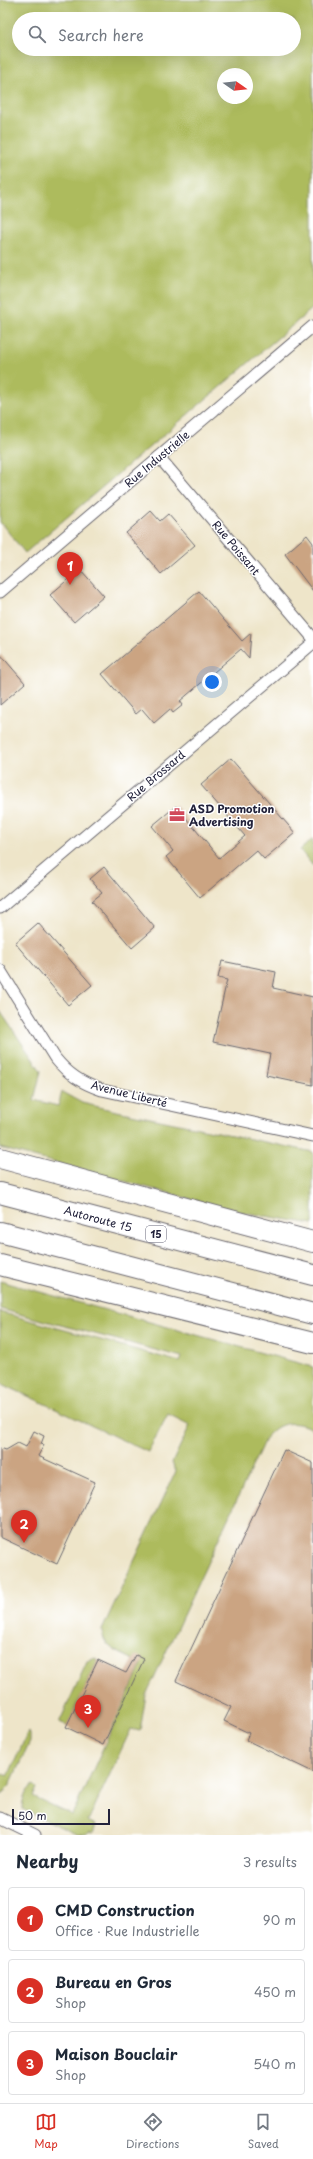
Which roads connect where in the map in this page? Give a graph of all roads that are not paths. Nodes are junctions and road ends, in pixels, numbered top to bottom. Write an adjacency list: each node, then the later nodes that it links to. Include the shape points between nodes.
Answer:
1 (313, 326): 2 (street, Rue Industrielle)
2 (159, 457): 3 (street, Rue Industrielle); 4 (street, Rue Poissant)
3 (0, 592)
4 (313, 638)
5 (313, 643): 6 (street, Rue Brossard)
6 (0, 908)
7 (0, 970): 8 (street, Avenue Liberté, via 55,1058 64,1069 82,1082 102,1090)
8 (313, 1136)
9 (0, 1158): 12 (highway)
10 (0, 1193): 14 (highway, Autoroute 15 / 15)
11 (0, 1232): 16 (highway)
12 (313, 1242)
13 (0, 1265): 15 (highway)
14 (313, 1275)
15 (167, 1306): 17 (highway); 18 (highway)
16 (313, 1314)
17 (313, 1343)
18 (313, 1350)
19 (0, 1818): 20 (street)
20 (35, 1835)

